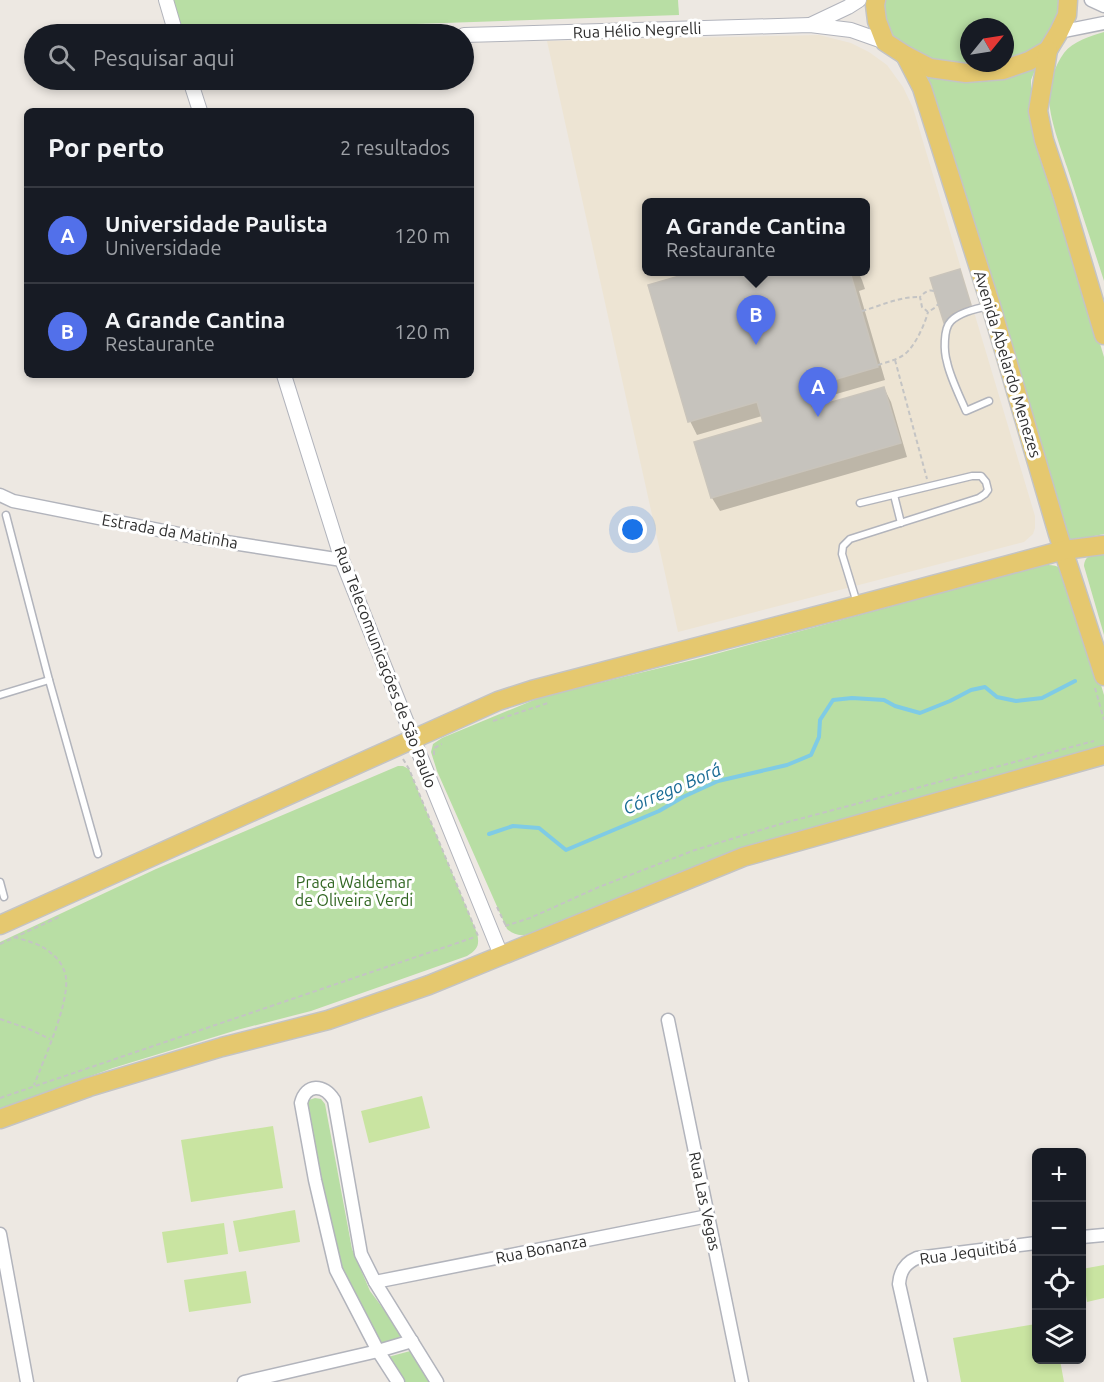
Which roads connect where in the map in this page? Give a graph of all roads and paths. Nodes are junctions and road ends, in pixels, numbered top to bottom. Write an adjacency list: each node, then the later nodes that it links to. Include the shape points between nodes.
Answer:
1 (166, 0): 8 (street)
2 (859, 0): 9 (street, Rua Hélio Negrelli)
3 (876, 0): 12 (main road, via 877,21)
4 (1068, 0): 10 (main road, via 1067,15)
5 (1091, 0): 6 (street)
6 (1104, 6)
7 (1104, 23): 10 (street)
8 (173, 24)
9 (810, 25): 11 (street, Rua Hélio Negrelli); 12 (street, Rua Hélio Negrelli, via 851,30)
10 (1059, 32): 13 (main road)
11 (474, 35)
12 (885, 42): 14 (main road)
13 (1048, 50): 14 (main road, via 1003,70 966,74 930,68); 23 (main road, via 1038,111)
14 (905, 56): 20 (main road, Avenida Abelardo Menezes, via 922,88)
15 (193, 90): 16 (street)
16 (199, 108)
17 (934, 291): 18 (path, via 926,291)
18 (920, 297): 21 (path); 22 (path)
19 (938, 304): 22 (path)
20 (991, 306): 27 (lane, via 973,309 951,321 945,340 947,362 966,411); 35 (main road, Avenida Abelardo Menezes)
21 (862, 311)
22 (928, 312): 24 (path, via 909,349)
23 (1104, 335)
24 (895, 360): 25 (path); 28 (path)
25 (878, 365)
26 (285, 378): 36 (street, Rua Telecomunicações de São Paulo)
27 (989, 401)
28 (929, 486): 30 (lane); 33 (lane, via 981,476 988,490 979,498)
29 (0, 495): 36 (street, Estrada da Matinha, via 13,501 194,537)
30 (894, 495): 31 (lane); 33 (lane)
31 (860, 503)
32 (6, 515): 38 (lane)
33 (901, 523): 37 (lane, via 850,539 843,546)
34 (1104, 544): 35 (main road)
35 (1064, 550): 37 (main road); 39 (main road, Avenida Abelardo Menezes)
36 (342, 560): 44 (street, Rua Telecomunicações de São Paulo)
37 (858, 605): 44 (main road, via 532,690)
38 (49, 680): 40 (lane); 49 (lane)
39 (1099, 681): 42 (path)
40 (0, 695)
41 (556, 700): 43 (path)
42 (1104, 720)
43 (492, 722)
44 (413, 740): 53 (main road); 56 (street, Rua Telecomunicações de São Paulo)
45 (443, 744): 46 (path, via 434,748)
46 (434, 754)
47 (1104, 755): 56 (main road, via 743,857)
48 (403, 759): 60 (path, via 476,936)
49 (98, 854)
50 (0, 882): 51 (lane)
51 (4, 897)
52 (496, 907): 54 (path)
53 (0, 925)
54 (506, 926)
55 (14, 938): 59 (path, via 42,946 53,954 66,975 63,1005)
56 (501, 955): 62 (main road, via 328,1020 89,1087)
57 (0, 1019): 59 (path)
58 (668, 1020): 63 (street, Rua Las Vegas)
59 (51, 1039): 60 (path)
60 (34, 1086): 61 (path)
61 (0, 1098)
62 (0, 1119)
63 (708, 1216): 68 (street, Rua Bonanza); 75 (street, Rua Las Vegas)
64 (0, 1234): 71 (street)
65 (1104, 1234): 66 (street)
66 (1086, 1236)
67 (1032, 1244): 76 (street, Rua Jequitibá, via 917,1258 903,1268 899,1284)
68 (375, 1282): 69 (street); 70 (street, via 361,1254 334,1100 325,1090 310,1089 301,1103 336,1270)
69 (412, 1341): 70 (street); 74 (street)
70 (378, 1351): 72 (street); 73 (street)
71 (27, 1382)
72 (244, 1382)
73 (398, 1382)
74 (437, 1382)
75 (742, 1382)
76 (921, 1382)

